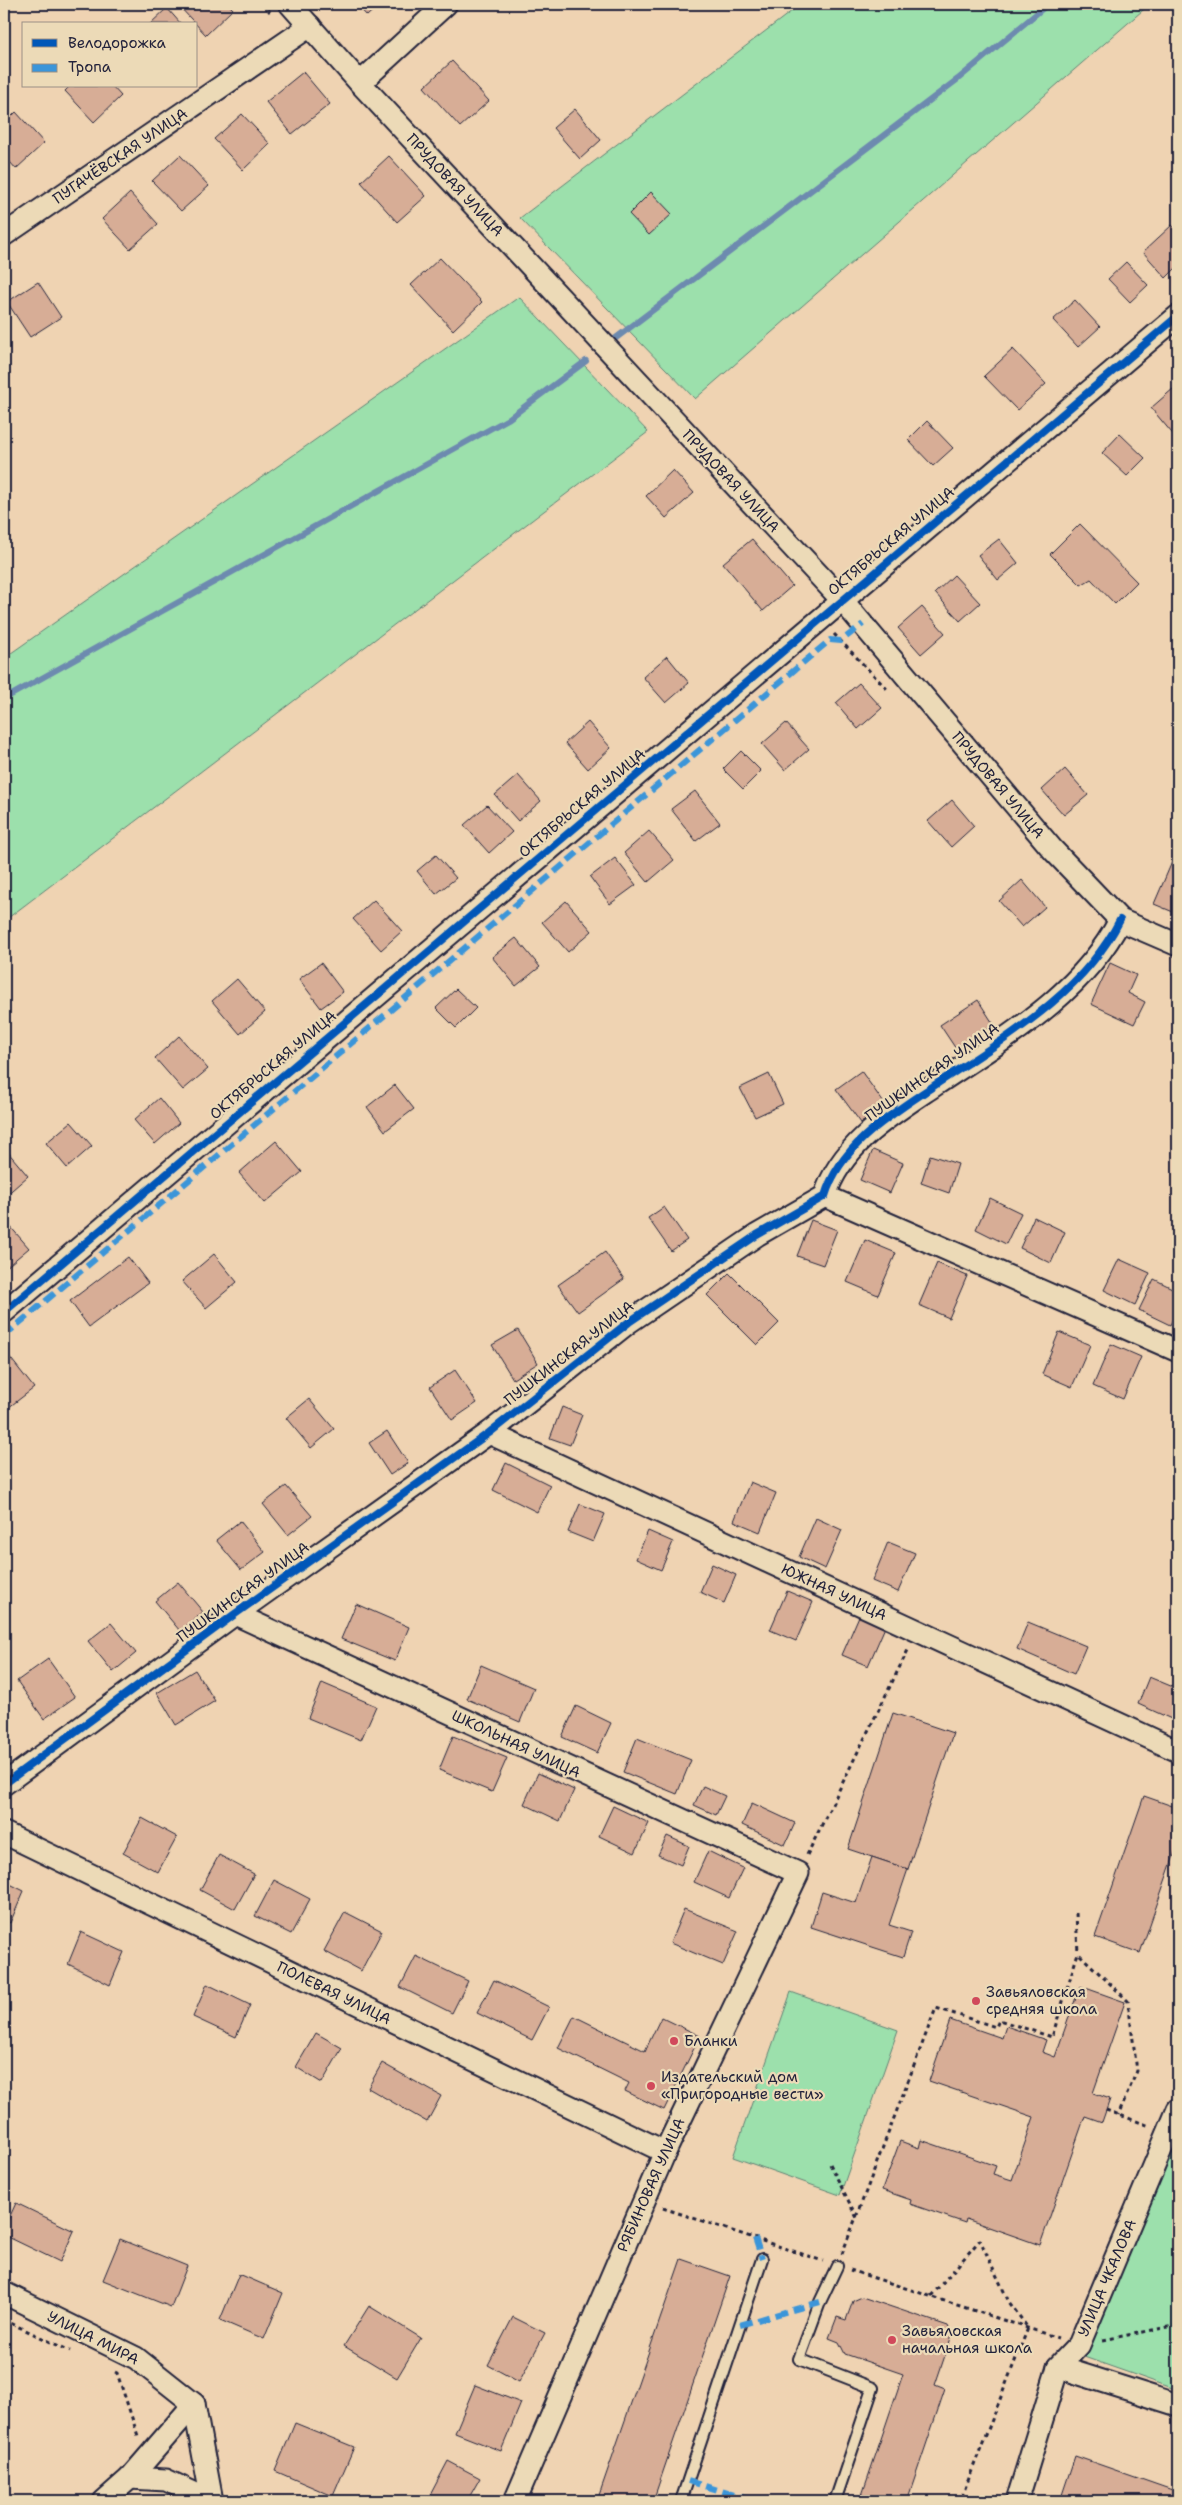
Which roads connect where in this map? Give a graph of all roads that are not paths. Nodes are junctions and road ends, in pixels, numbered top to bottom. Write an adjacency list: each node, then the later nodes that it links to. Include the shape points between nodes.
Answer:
1 (290, 4): 3 (street, ПРУДОВАЯ УЛИЦА)
2 (446, 4): 4 (street)
3 (310, 26): 4 (street, ПРУДОВАЯ УЛИЦА); 5 (street, ПУГАЧЁВСКАЯ УЛИЦА)
4 (360, 83): 7 (street, ПРУДОВАЯ УЛИЦА)
5 (4, 235)
6 (1178, 316): 7 (street, ОКТЯБРЬСКАЯ УЛИЦА)
7 (842, 600): 8 (street, ПРУДОВАЯ УЛИЦА, via 1053,850); 11 (street, ОКТЯБРЬСКАЯ УЛИЦА)
8 (1120, 920): 9 (street, ПРУДОВАЯ УЛИЦА); 10 (street, ПУШКИНСКАЯ УЛИЦА, via 1112,936 1074,982 1018,1029 885,1119 843,1159 830,1179)
9 (1178, 945)
10 (825, 1196): 12 (street); 13 (street, ПУШКИНСКАЯ УЛИЦА, via 757,1235 629,1322)
11 (4, 1312)
12 (1178, 1352)
13 (489, 1433): 14 (street, ПУШКИНСКАЯ УЛИЦА); 15 (street, ЮЖНАЯ УЛИЦА)
14 (235, 1614): 16 (street, ПУШКИНСКАЯ УЛИЦА); 18 (street, ШКОЛЬНАЯ УЛИЦА)
15 (1178, 1751)
16 (4, 1784)
17 (4, 1833): 20 (street, ПОЛЕВАЯ УЛИЦА)
18 (798, 1874): 20 (street, РЯБИНОВАЯ УЛИЦА)
19 (1178, 2109): 24 (street, УЛИЦА ЧКАЛОВА, via 1079,2345)
20 (665, 2152): 30 (street, РЯБИНОВАЯ УЛИЦА)
21 (762, 2259): 31 (lane)
22 (837, 2266): 32 (lane, via 799,2359 873,2388)
23 (4, 2294): 25 (street, УЛИЦА МИРА, via 136,2358)
24 (1058, 2367): 26 (street); 33 (street, УЛИЦА ЧКАЛОВА)
25 (194, 2404): 27 (street); 29 (street)
26 (1178, 2405)
27 (130, 2478): 28 (street); 29 (street, via 166,2480)
28 (104, 2501)
29 (212, 2501)
30 (515, 2501)
31 (682, 2501)
32 (835, 2501)
33 (1017, 2501)

